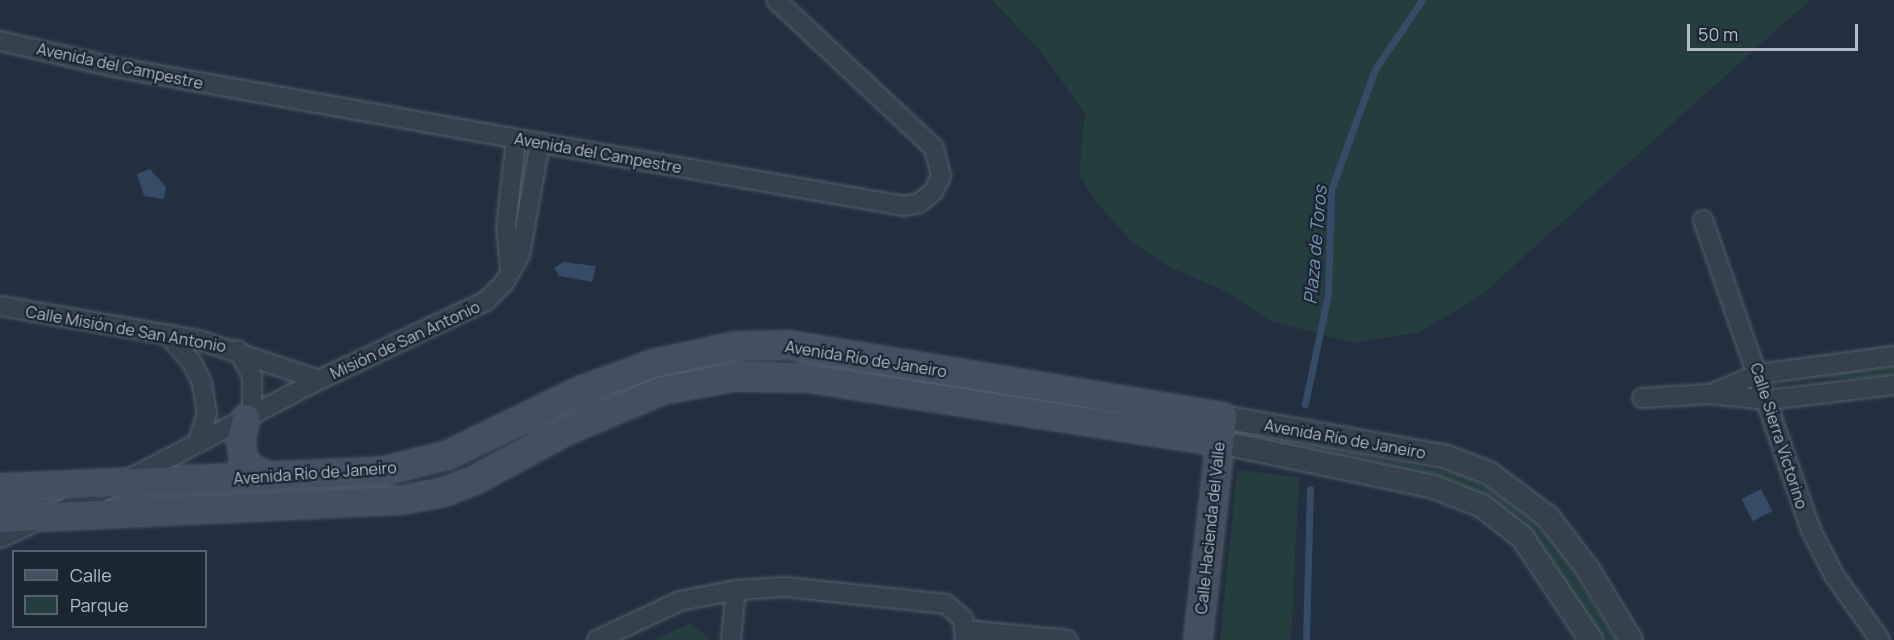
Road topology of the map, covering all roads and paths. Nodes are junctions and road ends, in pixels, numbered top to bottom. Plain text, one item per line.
1 (776, 0) edge
2 (0, 40) edge
3 (516, 139) junction
4 (540, 143) junction
5 (1703, 220) dead end
6 (510, 268) junction
7 (0, 306) edge
8 (170, 336) junction
9 (238, 350) junction
10 (1894, 356) edge
11 (1759, 374) junction
12 (319, 380) junction
13 (1894, 385) edge
14 (1710, 394) junction
15 (1642, 398) dead end
16 (1768, 400) junction
17 (1223, 417) junction
18 (246, 418) junction
19 (1219, 442) junction
20 (198, 443) junction
21 (270, 477) junction
22 (121, 483) junction
23 (0, 488) edge
24 (45, 517) junction
25 (0, 519) edge
26 (0, 538) edge
27 (736, 590) junction
28 (966, 635) edge
29 (597, 640) edge
30 (731, 640) edge
31 (1068, 640) edge
32 (1198, 640) edge
33 (1591, 640) edge
34 (1631, 640) edge
35 (1880, 640) edge

1 - 4 street, Avenida del Campestre
2 - 3 street, Avenida del Campestre
3 - 4 street, Avenida del Campestre
3 - 6 street
4 - 6 street, Misión de San Antonio
5 - 11 street, Calle Sierra Victorino
6 - 12 street, Misión de San Antonio
7 - 8 street, Calle Misión de San Antonio
8 - 9 street, Calle Misión de San Antonio
8 - 20 street
9 - 12 street, Calle Misión de San Antonio
9 - 18 street
10 - 11 street
11 - 14 street
11 - 16 street, Calle Sierra Victorino
12 - 18 street
13 - 16 street
14 - 15 street
14 - 16 street
16 - 35 street, Calle Sierra Victorino
17 - 19 main road, Calle Hacienda del Valle
17 - 21 main road, Avenida Río de Janeiro
17 - 34 street, Avenida Río de Janeiro
18 - 20 street
18 - 21 main road
19 - 24 main road, Avenida Río de Janeiro
19 - 32 main road, Calle Hacienda del Valle
19 - 33 street, Avenida Río de Janeiro
20 - 22 street
21 - 22 main road, Avenida Río de Janeiro
22 - 23 main road, Avenida Río de Janeiro
22 - 24 street
24 - 25 main road, Avenida Río de Janeiro
24 - 26 street
27 - 28 street
27 - 29 street
27 - 30 street
28 - 31 street

